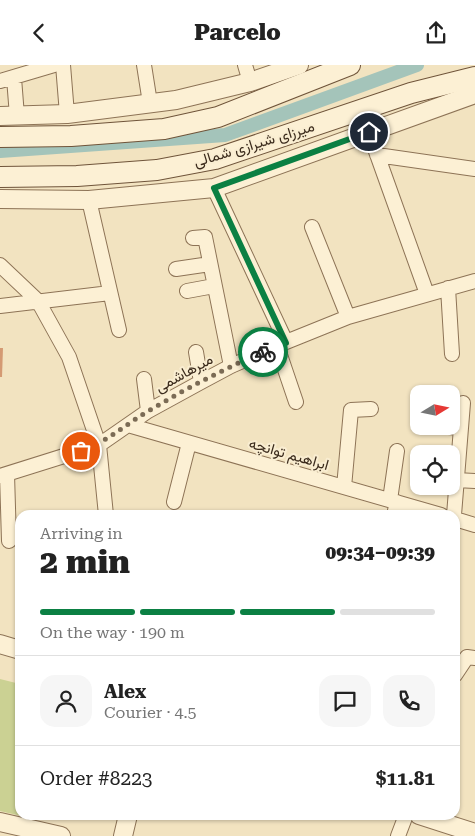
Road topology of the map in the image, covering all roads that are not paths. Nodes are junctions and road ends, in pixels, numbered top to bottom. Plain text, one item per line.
1 (54, 65) edge
2 (63, 65) edge
3 (144, 65) edge
4 (299, 65) edge
5 (350, 65) edge
6 (248, 73) edge
7 (475, 77) edge
8 (7, 80) edge
9 (475, 94) edge
10 (150, 103) junction
11 (67, 115) junction
12 (9, 116) edge
13 (369, 132) junction
14 (0, 137) edge
15 (377, 155) junction
16 (475, 169) edge
17 (0, 177) edge
18 (214, 188) junction
19 (0, 199) edge
20 (89, 200) junction
21 (312, 227) dead end
22 (193, 239) dead end
23 (210, 264) junction
24 (0, 265) edge
25 (176, 269) dead end
26 (475, 281) edge
27 (214, 286) junction
28 (448, 287) junction
29 (187, 291) dead end
30 (110, 293) junction
31 (427, 294) junction
32 (38, 301) junction
33 (0, 306) edge
34 (348, 317) junction
35 (118, 330) dead end
36 (282, 344) junction
37 (196, 351) dead end
38 (452, 354) dead end
39 (231, 365) junction
40 (144, 379) dead end
41 (201, 382) junction
42 (296, 402) dead end
43 (463, 403) dead end
44 (371, 409) dead end
45 (148, 411) junction
46 (128, 425) junction
47 (461, 428) joint
48 (190, 443) junction
49 (99, 445) junction
50 (459, 445) edge
51 (397, 451) dead end
52 (3, 475) edge
53 (460, 480) edge
54 (475, 481) edge
55 (344, 487) junction
56 (455, 495) edge
57 (174, 502) dead end
58 (393, 506) edge
59 (106, 510) edge
60 (414, 510) edge
61 (454, 510) edge
62 (460, 520) edge
63 (475, 525) edge
64 (9, 541) dead end
65 (0, 644) edge
66 (15, 649) edge
67 (475, 658) edge
68 (460, 668) edge
69 (127, 820) edge
70 (404, 820) edge
71 (433, 820) edge
72 (0, 822) edge
73 (475, 835) edge
74 (60, 836) edge
75 (123, 836) edge
76 (398, 836) edge

1 - 8 street
2 - 11 street
3 - 10 street
4 - 6 street
5 - 14 main road
6 - 10 street
7 - 17 main road, میرزای شیرازی شمالی
8 - 12 street
9 - 13 street, میرزای شیرازی شمالی
10 - 11 street
11 - 12 street
13 - 15 street
13 - 18 street, میرزای شیرازی شمالی
15 - 16 street
15 - 31 street
18 - 20 street, میرزای شیرازی شمالی
18 - 36 street
19 - 20 street, میرزای شیرازی شمالی
20 - 30 street
21 - 34 street
22 - 23 street
23 - 25 street
23 - 27 street
24 - 32 street
26 - 28 street, میرهاشمی
27 - 29 street
27 - 39 street
28 - 31 street, میرهاشمی
28 - 38 street
30 - 32 street
30 - 35 street
31 - 34 street, میرهاشمی
32 - 33 street
32 - 49 street
34 - 36 street, میرهاشمی
36 - 39 street, میرهاشمی
36 - 42 street
37 - 41 street
39 - 41 street, میرهاشمی
40 - 45 street
41 - 45 street, میرهاشمی
43 - 47 street
44 - 55 street
45 - 46 street, میرهاشمی
46 - 48 street, ابراهیم توانچه
46 - 49 street, میرهاشمی
47 - 50 street
48 - 55 street, ابراهیم توانچه
48 - 57 street
49 - 52 street, میرهاشمی
49 - 59 street
51 - 58 street
52 - 64 street
53 - 54 street
55 - 58 street, ابراهیم توانچه
56 - 61 street
58 - 60 street, ابراهیم توانچه
62 - 63 street
65 - 66 street
67 - 68 street
69 - 75 street
70 - 76 street
71 - 73 street
72 - 74 street

